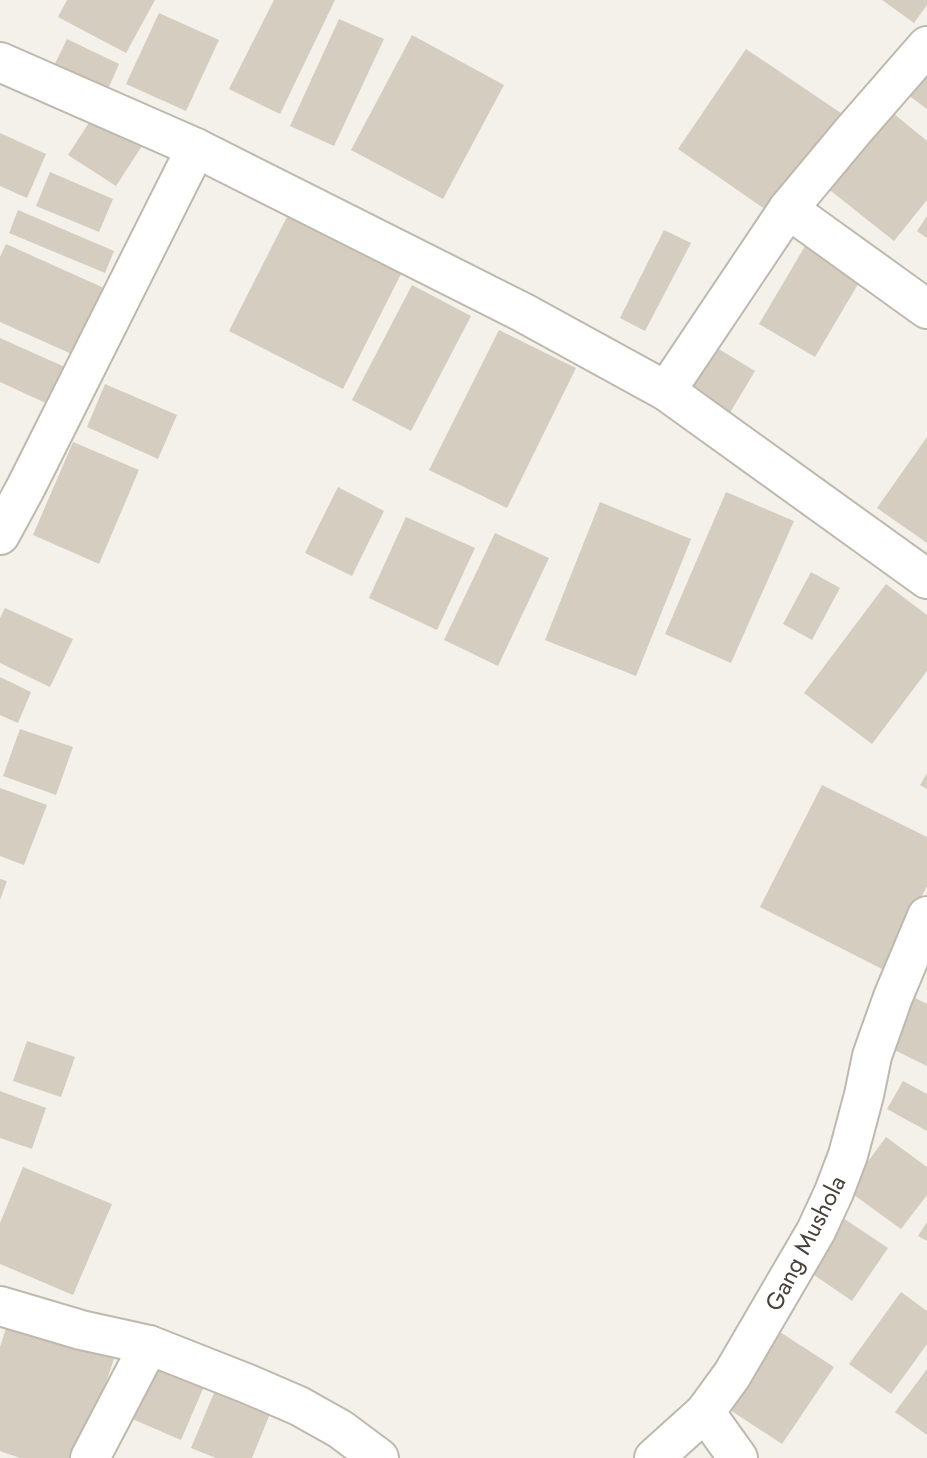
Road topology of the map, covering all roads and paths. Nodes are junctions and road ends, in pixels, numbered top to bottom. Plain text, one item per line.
1 (927, 47) edge
2 (0, 62) edge
3 (196, 148) junction
4 (788, 209) junction
5 (927, 309) edge
6 (666, 391) junction
7 (0, 535) edge
8 (927, 579) edge
9 (927, 916) edge
10 (0, 1306) edge
11 (149, 1345) junction
12 (705, 1412) junction
13 (90, 1458) edge
14 (379, 1458) edge
15 (654, 1458) edge
16 (738, 1458) edge

1 - 4 street
2 - 3 street
3 - 6 street
3 - 7 street
4 - 5 street
4 - 6 street
6 - 8 street
9 - 12 street, Gang Mushola
10 - 11 street
11 - 13 street
11 - 14 street
12 - 15 street, Gang Mushola
12 - 16 street

